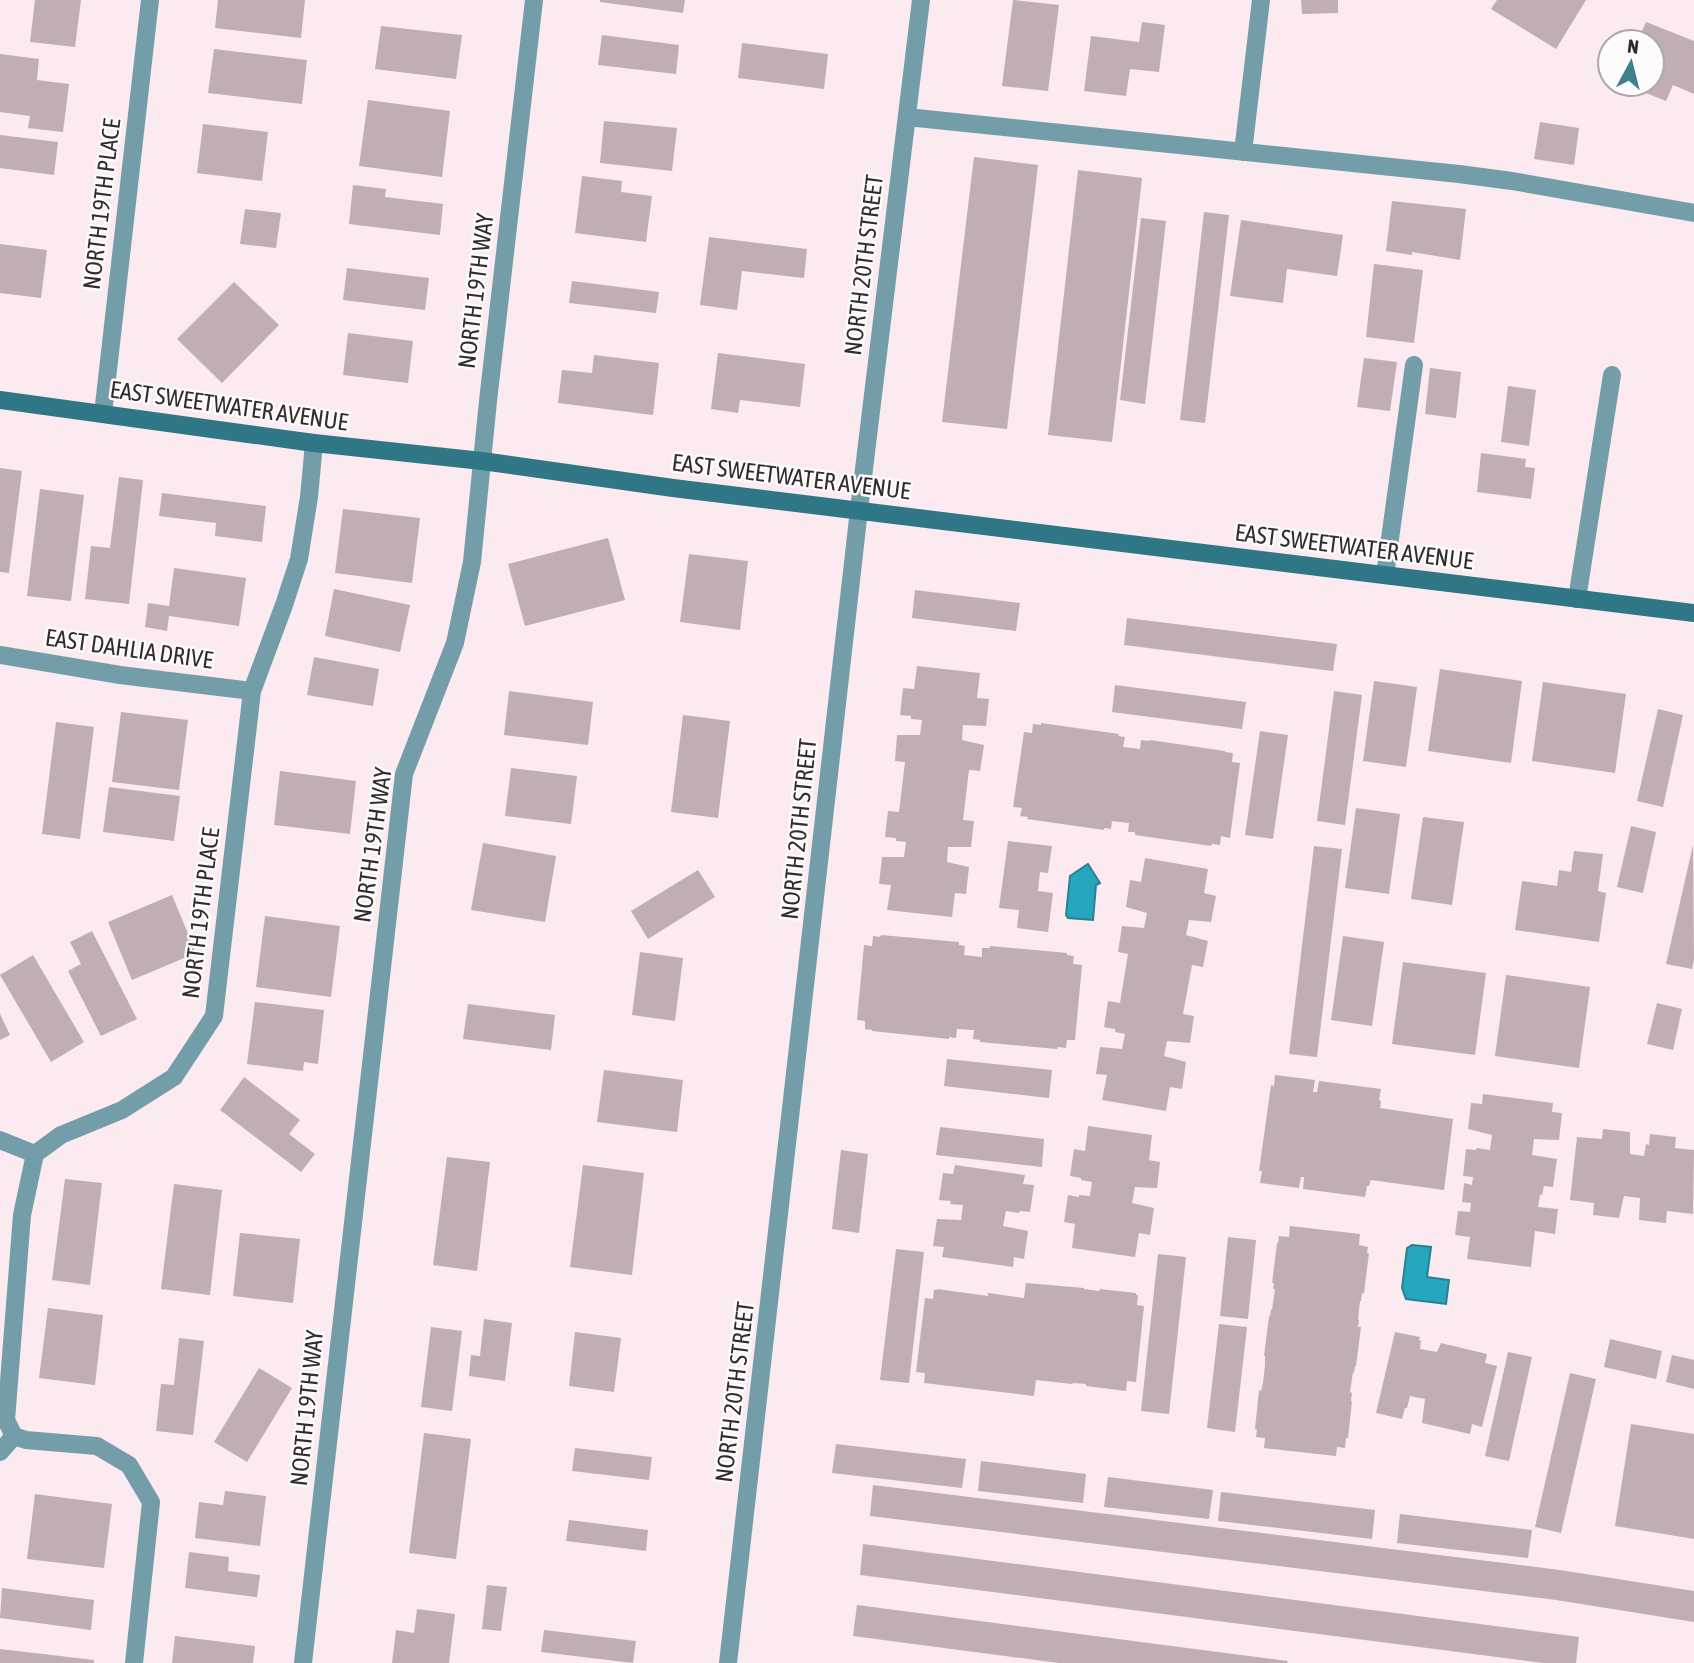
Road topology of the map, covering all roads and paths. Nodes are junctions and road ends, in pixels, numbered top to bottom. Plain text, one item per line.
1 (150, 0) edge
2 (534, 0) edge
3 (921, 0) edge
4 (1261, 0) edge
5 (907, 117) junction
6 (1243, 152) junction
7 (1694, 213) edge
8 (1414, 365) dead end
9 (1612, 375) dead end
10 (0, 400) edge
11 (103, 414) junction
12 (314, 443) junction
13 (482, 461) junction
14 (859, 510) junction
15 (1385, 575) junction
16 (1577, 599) junction
17 (1694, 613) edge
18 (0, 655) edge
19 (252, 691) junction
20 (0, 1140) edge
21 (35, 1154) junction
22 (14, 1436) junction
23 (0, 1451) edge
24 (134, 1663) edge
25 (303, 1663) edge
26 (728, 1663) edge

1 - 11 street, NORTH 19TH PLACE
2 - 13 street, NORTH 19TH WAY
3 - 5 street, NORTH 20TH STREET
4 - 6 street
5 - 6 street
5 - 14 street, NORTH 20TH STREET
6 - 7 street
8 - 15 street
9 - 16 street
10 - 11 street, EAST SWEETWATER AVENUE
11 - 12 street, EAST SWEETWATER AVENUE
12 - 13 street, EAST SWEETWATER AVENUE
12 - 19 street, NORTH 19TH PLACE
13 - 14 street, EAST SWEETWATER AVENUE
13 - 25 street, NORTH 19TH WAY
14 - 15 street, EAST SWEETWATER AVENUE
14 - 26 street, NORTH 20TH STREET
15 - 16 street, EAST SWEETWATER AVENUE
16 - 17 street, EAST SWEETWATER AVENUE
18 - 19 street, EAST DAHLIA DRIVE
19 - 21 street, NORTH 19TH PLACE
20 - 21 street
21 - 22 street
22 - 23 street
22 - 24 street

